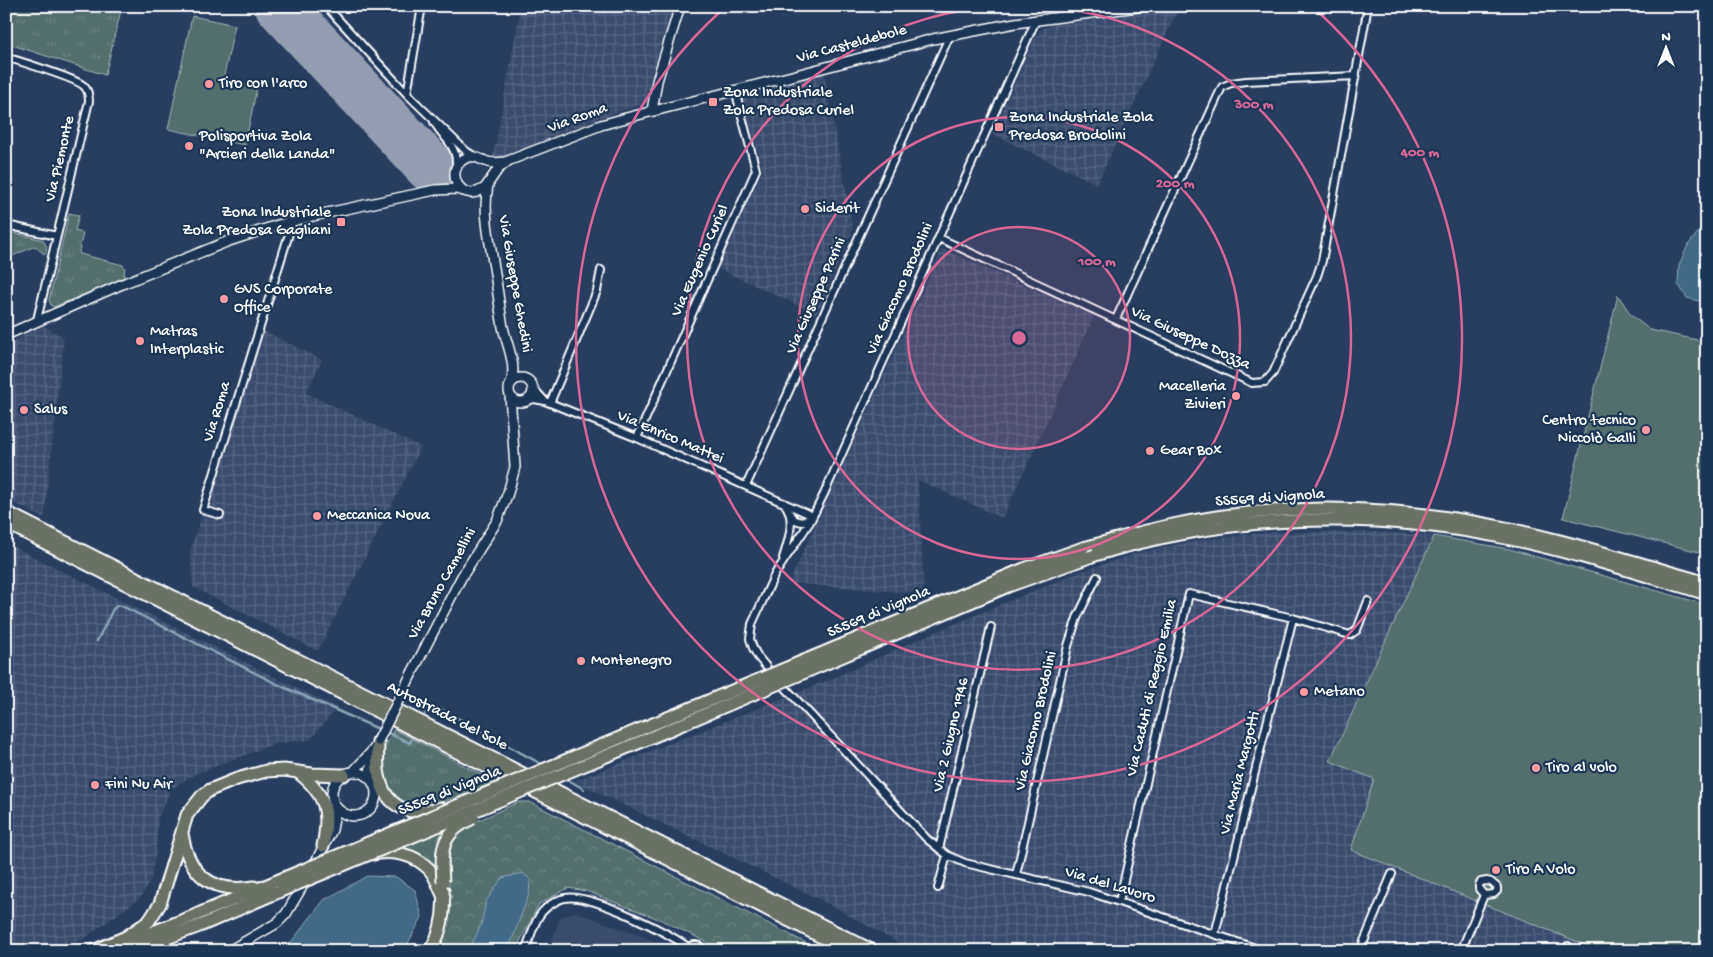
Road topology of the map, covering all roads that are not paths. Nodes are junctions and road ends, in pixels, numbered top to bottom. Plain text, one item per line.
1 (326, 6) edge
2 (422, 6) edge
3 (680, 6) edge
4 (1145, 6) edge
5 (1368, 6) edge
6 (1036, 20) junction
7 (950, 35) junction
8 (6, 57) edge
9 (1356, 76) junction
10 (735, 90) junction
11 (407, 94) junction
12 (654, 110) junction
13 (432, 119) junction
14 (475, 157) junction
15 (484, 161) junction
16 (510, 161) junction
17 (456, 167) junction
18 (454, 177) junction
19 (488, 183) junction
20 (435, 190) junction
21 (465, 191) junction
22 (486, 209) junction
23 (293, 221) junction
24 (6, 225) edge
25 (58, 236) junction
26 (939, 238) junction
27 (601, 270) dead end
28 (37, 320) junction
29 (1116, 320) junction
30 (6, 334) edge
31 (513, 364) junction
32 (525, 378) junction
33 (511, 384) junction
34 (534, 388) junction
35 (510, 395) junction
36 (526, 401) junction
37 (547, 402) junction
38 (511, 427) junction
39 (637, 438) junction
40 (746, 486) junction
41 (783, 502) junction
42 (789, 511) junction
43 (6, 512) edge
44 (220, 515) dead end
45 (813, 516) junction
46 (6, 523) edge
47 (782, 564) junction
48 (1097, 577) dead end
49 (1707, 583) edge
50 (1707, 594) edge
51 (1368, 601) dead end
52 (1293, 618) junction
53 (992, 628) dead end
54 (376, 745) junction
55 (568, 772) junction
56 (299, 773) junction
57 (348, 774) junction
58 (369, 778) junction
59 (333, 800) junction
60 (469, 802) junction
61 (355, 816) junction
62 (182, 830) junction
63 (332, 830) junction
64 (323, 846) junction
65 (939, 849) junction
66 (946, 855) junction
67 (357, 859) junction
68 (1392, 874) dead end
69 (1016, 875) junction
70 (274, 886) junction
71 (938, 888) dead end
72 (1484, 895) dead end
73 (444, 897) junction
74 (1119, 902) junction
75 (1215, 934) junction
76 (432, 948) edge
77 (689, 949) edge
78 (93, 951) edge
79 (100, 951) edge
80 (132, 951) edge
81 (229, 951) edge
82 (525, 951) edge
83 (703, 951) edge
84 (849, 951) edge
85 (874, 951) edge
86 (1264, 951) edge
87 (1360, 951) edge
88 (1461, 951) edge

1 - 11 street
2 - 11 street
3 - 12 street
4 - 6 street, Via Casteldebole
5 - 9 street, Via Giuseppe Dozza
6 - 7 street, Via Casteldebole
6 - 26 street, Via Giacomo Brodolini
7 - 10 street, Via Casteldebole
7 - 40 street, Via Giuseppe Parini
8 - 25 street, Via Piemonte
9 - 29 street
9 - 29 street, Via Giuseppe Dozza
10 - 12 street, Via Casteldebole
10 - 39 street, Via Eugenio Curiel
11 - 13 street
12 - 16 street, Via Roma
13 - 14 street
13 - 17 street
14 - 15 street, Via Roma
14 - 17 street
15 - 16 street, Via Roma
15 - 19 street
16 - 19 street, Via Roma
17 - 18 street
18 - 20 street, Via Roma
18 - 21 street
19 - 21 street, Via Roma
19 - 22 street, Via Giuseppe Ghedini
20 - 21 street, Via Roma
20 - 23 street, Via Roma
21 - 22 street, Via Giuseppe Ghedini
22 - 31 street, Via Giuseppe Ghedini
23 - 28 street, Via Roma
23 - 44 street, Via Roma
24 - 25 street
25 - 28 street, Via Piemonte
26 - 29 street, Via Giuseppe Dozza
26 - 45 street, Via Giacomo Brodolini
27 - 37 street
28 - 30 street, Via Roma
31 - 32 street, Via Giuseppe Ghedini
31 - 33 street, Via Giuseppe Ghedini
32 - 33 street
32 - 34 street
33 - 35 street, Via Bruno Camellini
34 - 36 street
34 - 37 street, Via Enrico Mattei
35 - 36 street
35 - 38 street, Via Bruno Camellini
36 - 37 street, Via Enrico Mattei
36 - 38 street
37 - 39 street, Via Enrico Mattei
38 - 54 street, Via Bruno Camellini, bridge
39 - 40 street, Via Enrico Mattei
40 - 41 street, Via Enrico Mattei
41 - 42 street
41 - 45 street, Via Enrico Mattei
42 - 45 street
42 - 47 street
43 - 85 highway, Autostrada del Sole
45 - 47 street, Via Giacomo Brodolini
46 - 84 highway, Autostrada del Sole
47 - 65 street, Via del Lavoro
48 - 69 street, Via Giacomo Brodolini
49 - 60 highway, SS569 di Vignola, bridge
50 - 55 highway, SS569 di Vignola, bridge
51 - 52 street, Via Caduti di Reggio Emilia
52 - 74 street, Via Caduti di Reggio Emilia
52 - 75 street, Via Maria Margotti
53 - 65 street, Via 2 Giugno 1946
54 - 57 street
54 - 58 street
54 - 60 highway, bridge
55 - 67 highway, SS569 di Vignola, bridge
55 - 73 highway, bridge
56 - 57 highway
56 - 62 highway
56 - 64 highway
57 - 58 street
57 - 59 street
58 - 61 street
59 - 61 street
59 - 63 street
60 - 70 highway, SS569 di Vignola, bridge
61 - 63 street
62 - 70 highway
62 - 78 highway
63 - 64 street
64 - 81 street
65 - 66 street, Via del Lavoro
66 - 69 street, Via del Lavoro
66 - 71 street
67 - 70 highway, SS569 di Vignola, bridge
67 - 73 highway, bridge
68 - 87 street
69 - 74 street, Via del Lavoro
70 - 79 highway, SS569 di Vignola
70 - 80 highway, SS569 di Vignola
72 - 88 street
73 - 76 highway
74 - 75 street, Via del Lavoro
75 - 86 street, Via del Lavoro
77 - 82 street
77 - 83 street

